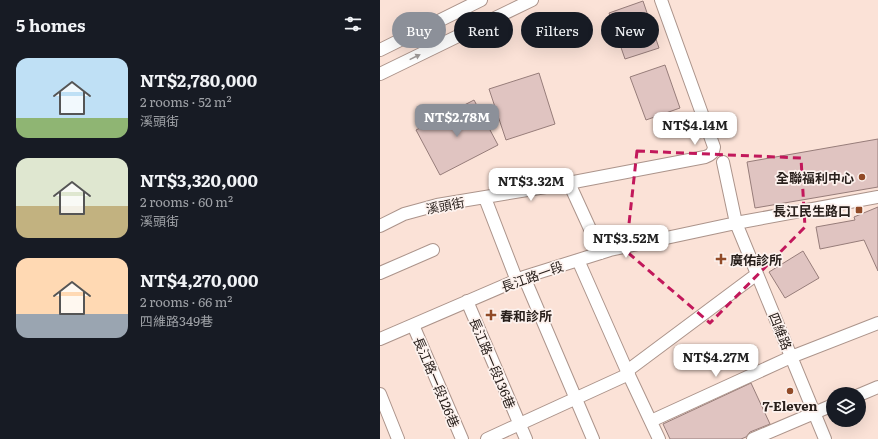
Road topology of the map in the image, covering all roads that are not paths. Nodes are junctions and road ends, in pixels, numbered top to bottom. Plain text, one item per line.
1 (481, 0) edge
2 (532, 0) edge
3 (662, 0) edge
4 (380, 50) edge
5 (380, 74) edge
6 (723, 162) dead end
7 (569, 183) junction
8 (878, 197) edge
9 (484, 198) junction
10 (736, 223) junction
11 (380, 226) edge
12 (433, 250) dead end
13 (600, 253) junction
14 (578, 260) junction
15 (380, 273) edge
16 (757, 274) junction
17 (520, 279) junction
18 (467, 301) junction
19 (878, 323) edge
20 (413, 325) junction
21 (380, 339) edge
22 (791, 357) junction
23 (628, 373) junction
24 (878, 387) edge
25 (866, 392) edge
26 (380, 394) edge
27 (576, 398) junction
28 (826, 409) edge
29 (814, 413) junction
30 (651, 421) junction
31 (519, 424) junction
32 (398, 439) edge
33 (462, 439) edge
34 (487, 439) edge
35 (526, 439) edge
36 (593, 439) edge
37 (659, 439) edge
38 (752, 439) edge
39 (825, 439) edge

1 - 4 street
5 -> 2 street
3 - 7 street, 溪頭街
6 - 10 street, 四維路
7 - 9 street, 溪頭街
7 - 13 street
8 - 10 street, 長江路一段
9 - 11 street, 溪頭街
9 - 17 street
10 - 13 street, 長江路一段
10 - 16 street, 四維路
12 - 15 street
13 - 14 street, 長江路一段
14 - 17 street, 長江路一段
14 - 23 street
16 - 22 street, 四維路
16 - 23 street
17 - 18 street, 長江路一段
17 - 27 street
18 - 20 street, 長江路一段
18 - 31 street, 長江路一段136巷
19 - 22 street
20 - 21 street, 長江路一段
20 - 33 street, 長江路一段126巷
22 - 29 street, 四維路
22 - 30 street
23 - 27 street
23 - 30 street
24 - 25 street
26 - 32 street
27 - 31 street
27 - 36 street
28 - 29 street
29 - 38 street
29 - 39 street, 四維路
30 - 37 street
31 - 34 street
31 - 35 street, 長江路一段136巷

